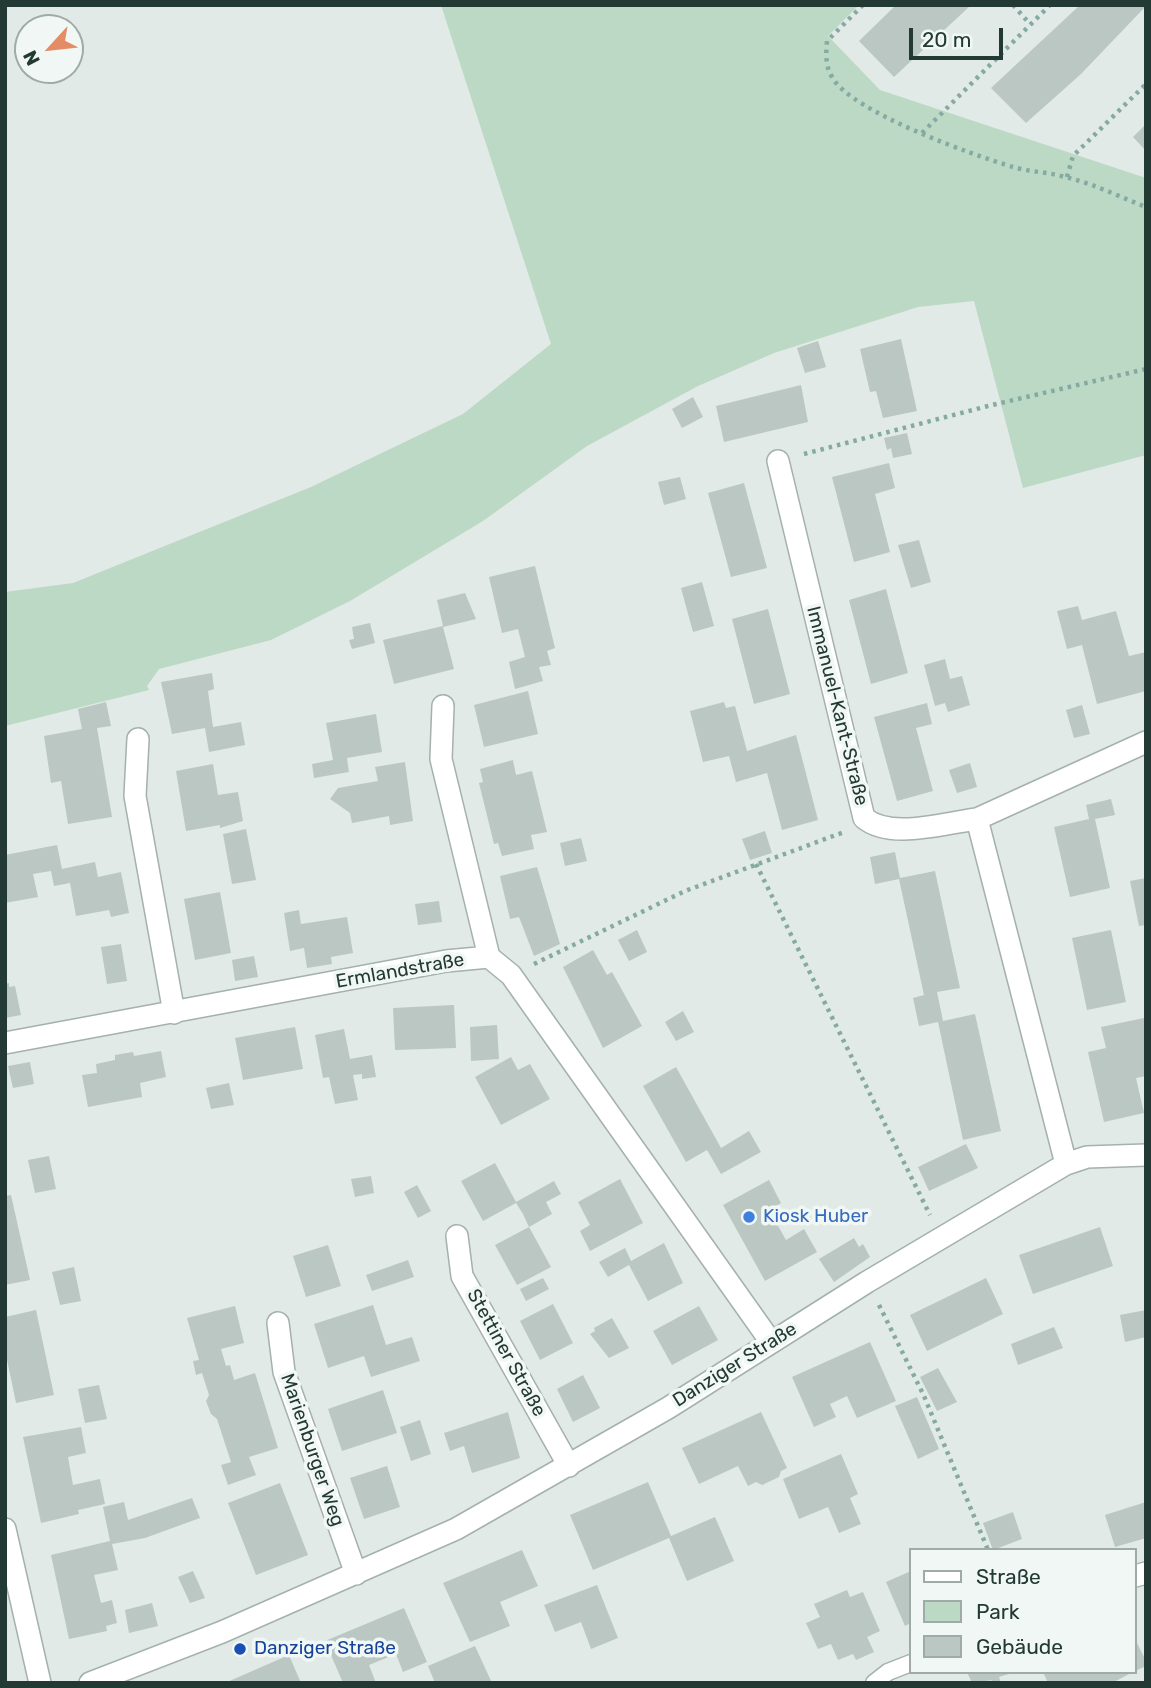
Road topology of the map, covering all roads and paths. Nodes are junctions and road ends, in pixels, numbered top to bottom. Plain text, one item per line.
1 (863, 5) edge
2 (1013, 5) edge
3 (1050, 5) edge
4 (1030, 24) junction
5 (1146, 84) edge
6 (922, 133) junction
7 (1067, 177) junction
8 (1146, 207) edge
9 (1146, 369) edge
10 (778, 461) joint
11 (443, 706) dead end
12 (138, 739) dead end
13 (1146, 742) edge
14 (864, 818) junction
15 (977, 819) junction
16 (756, 864) junction
17 (489, 957) junction
18 (511, 975) junction
19 (174, 1013) junction
20 (5, 1043) edge
21 (1146, 1155) edge
22 (1066, 1164) junction
23 (457, 1236) dead end
24 (942, 1238) junction
25 (867, 1282) junction
26 (278, 1323) dead end
27 (771, 1342) junction
28 (569, 1466) junction
29 (5, 1529) edge
30 (987, 1548) edge
31 (356, 1574) junction
32 (909, 1664) edge
33 (40, 1683) edge
34 (90, 1683) edge
35 (874, 1683) edge

1 - 6 path
2 - 4 path
3 - 4 path
4 - 6 path
5 - 7 path
6 - 7 path
7 - 8 path
9 - 10 path
10 - 14 street, Immanuel-Kant-Straße
11 - 17 street
12 - 19 street
13 - 15 street, Immanuel-Kant-Straße
14 - 15 street, Immanuel-Kant-Straße
14 - 16 path
15 - 22 street
16 - 18 path
16 - 24 path
17 - 18 street, Ermlandstraße
17 - 19 street, Ermlandstraße
18 - 27 street, Ermlandstraße
19 - 20 street, Ermlandstraße
21 - 22 street, Danziger Straße
22 - 24 street, Danziger Straße
23 - 28 street, Stettiner Straße
24 - 25 street, Danziger Straße
25 - 27 street, Danziger Straße
25 - 30 path
26 - 31 street, Marienburger Weg
27 - 28 street, Danziger Straße
28 - 31 street, Danziger Straße
29 - 33 street
31 - 34 street, Danziger Straße
32 - 35 lane

